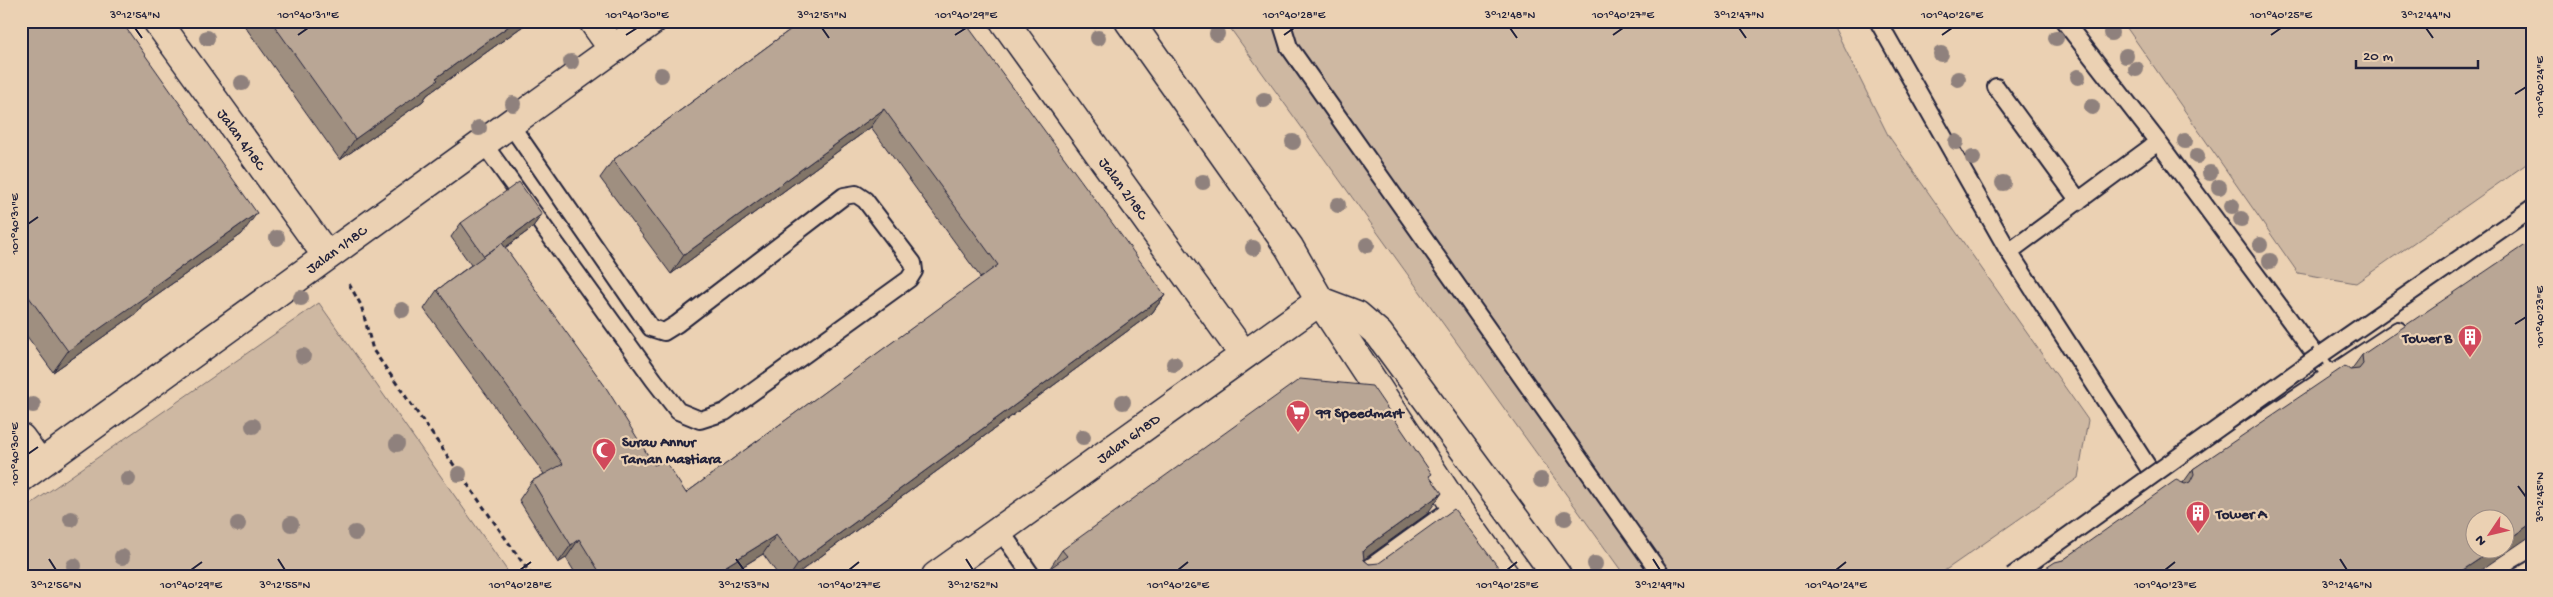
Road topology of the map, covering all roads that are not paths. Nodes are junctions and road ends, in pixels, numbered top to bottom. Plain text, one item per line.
1 (157, 21) edge
2 (593, 21) edge
3 (652, 21) edge
4 (1004, 21) edge
5 (1129, 21) edge
6 (1281, 21) edge
7 (1878, 21) edge
8 (2064, 21) edge
9 (613, 49) junction
10 (1996, 87) dead end
11 (510, 124) junction
12 (2158, 142) junction
13 (483, 143) junction
14 (2079, 201) junction
15 (2532, 208) edge
16 (2009, 252) junction
17 (327, 256) junction
18 (1320, 301) junction
19 (2411, 322) edge
20 (1244, 355) junction
21 (2334, 380) junction
22 (21, 438) edge
23 (31, 471) edge
24 (2165, 492) junction
25 (1455, 506) junction
26 (1000, 530) junction
27 (2532, 568) edge
28 (936, 576) edge
29 (1032, 576) edge
30 (1358, 576) edge
31 (1505, 576) edge
32 (1557, 576) edge
33 (1662, 576) edge
34 (2012, 576) edge
35 (2040, 576) edge
36 (2520, 576) edge

1 - 17 main road, Jalan 4/18C
2 - 9 main road
3 - 9 main road, Jalan 1/18C
4 - 20 main road, Jalan 2/18C
5 - 18 main road
6 - 33 lane
7 - 16 lane
8 - 12 lane
9 - 11 main road, Jalan 1/18C
10 - 14 lane
11 - 13 main road, Jalan 1/18C
11 - 13 lane
12 - 14 lane
12 - 21 lane
13 - 17 main road, Jalan 1/18C
14 - 16 lane
15 - 34 lane, bridge
16 - 24 lane
17 - 23 main road, Jalan 1/18C
18 - 20 main road, Jalan 6/18D
18 - 25 main road
18 - 32 main road
19 - 21 lane
20 - 26 main road, Jalan 6/18D
21 - 24 lane
22 - 23 main road
24 - 35 lane
25 - 30 lane
25 - 31 main road
26 - 28 main road, Jalan 6/18D
26 - 29 lane
27 - 36 lane

